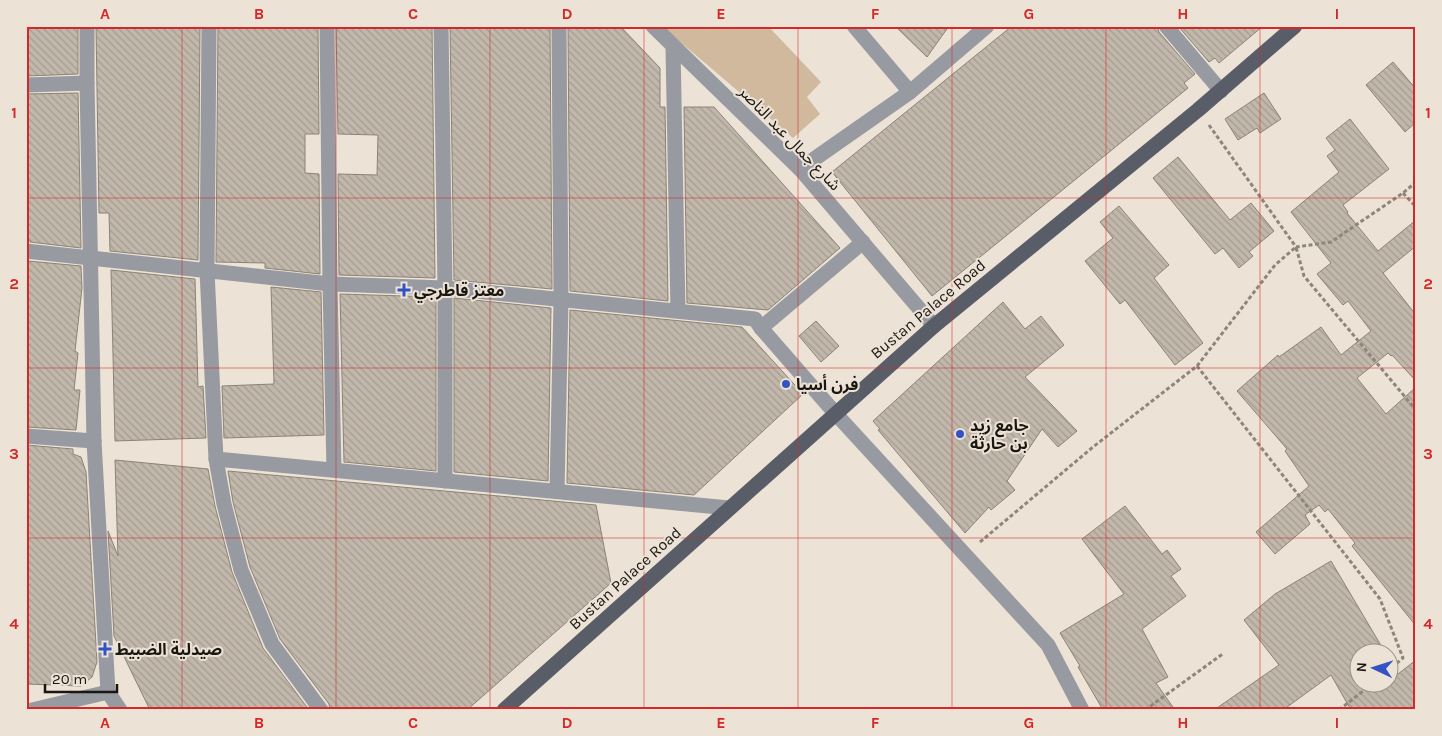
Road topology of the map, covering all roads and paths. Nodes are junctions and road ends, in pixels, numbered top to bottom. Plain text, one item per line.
1 (88, 26) edge
2 (209, 26) edge
3 (327, 26) edge
4 (441, 26) edge
5 (559, 26) edge
6 (653, 26) edge
7 (854, 26) edge
8 (987, 26) edge
9 (1166, 26) edge
10 (1295, 26) edge
11 (673, 47) junction
12 (87, 83) junction
13 (26, 85) edge
14 (1221, 91) junction
15 (910, 92) junction
16 (1198, 110) junction
17 (800, 168) junction
18 (1416, 182) edge
19 (1403, 193) junction
20 (1416, 207) edge
21 (863, 242) junction
22 (1296, 247) junction
23 (26, 252) edge
24 (90, 257) junction
25 (207, 271) junction
26 (330, 284) junction
27 (445, 288) junction
28 (562, 301) junction
29 (678, 310) junction
30 (934, 326) junction
31 (761, 328) junction
32 (1196, 366) junction
33 (1416, 410) edge
34 (835, 413) junction
35 (26, 436) edge
36 (94, 441) junction
37 (216, 459) junction
38 (334, 470) junction
39 (445, 482) junction
40 (556, 491) junction
41 (730, 508) junction
42 (966, 555) junction
43 (1398, 644) edge
44 (1224, 653) dead end
45 (108, 692) junction
46 (1359, 694) edge
47 (26, 709) edge
48 (31, 710) edge
49 (120, 710) edge
50 (321, 710) edge
51 (504, 710) edge
52 (1082, 710) edge
53 (1144, 710) edge
54 (1339, 710) edge

1 - 12 street
2 - 25 street
3 - 26 street
4 - 27 street
5 - 28 street
6 - 11 street, شارع جمال عبد الناصر
7 - 15 street
8 - 15 street
9 - 14 street
10 - 14 main road, Bustan Palace Road
11 - 17 street, شارع جمال عبد الناصر
11 - 29 street
12 - 13 street
12 - 24 street
14 - 16 main road, Bustan Palace Road
15 - 17 street
16 - 22 path
16 - 30 main road, Bustan Palace Road
17 - 21 street, شارع جمال عبد الناصر
18 - 19 path
19 - 20 path
19 - 22 path
21 - 30 street, شارع جمال عبد الناصر
21 - 31 street
22 - 32 path
22 - 33 path
23 - 24 street
24 - 25 street
24 - 36 street
25 - 26 street
25 - 37 street
26 - 27 street
26 - 38 street
27 - 28 street
27 - 39 street
28 - 29 street
28 - 40 street
29 - 31 street
30 - 34 main road, Bustan Palace Road
31 - 34 street
32 - 42 path
32 - 43 path
34 - 41 main road, Bustan Palace Road
34 - 42 street
35 - 36 street
36 - 45 street
37 - 38 street
37 - 50 street
38 - 39 street
39 - 40 street
40 - 41 street
41 - 51 main road, Bustan Palace Road
42 - 52 street
44 - 53 path
45 - 48 street
45 - 49 street
46 - 54 path
47 - 48 street

